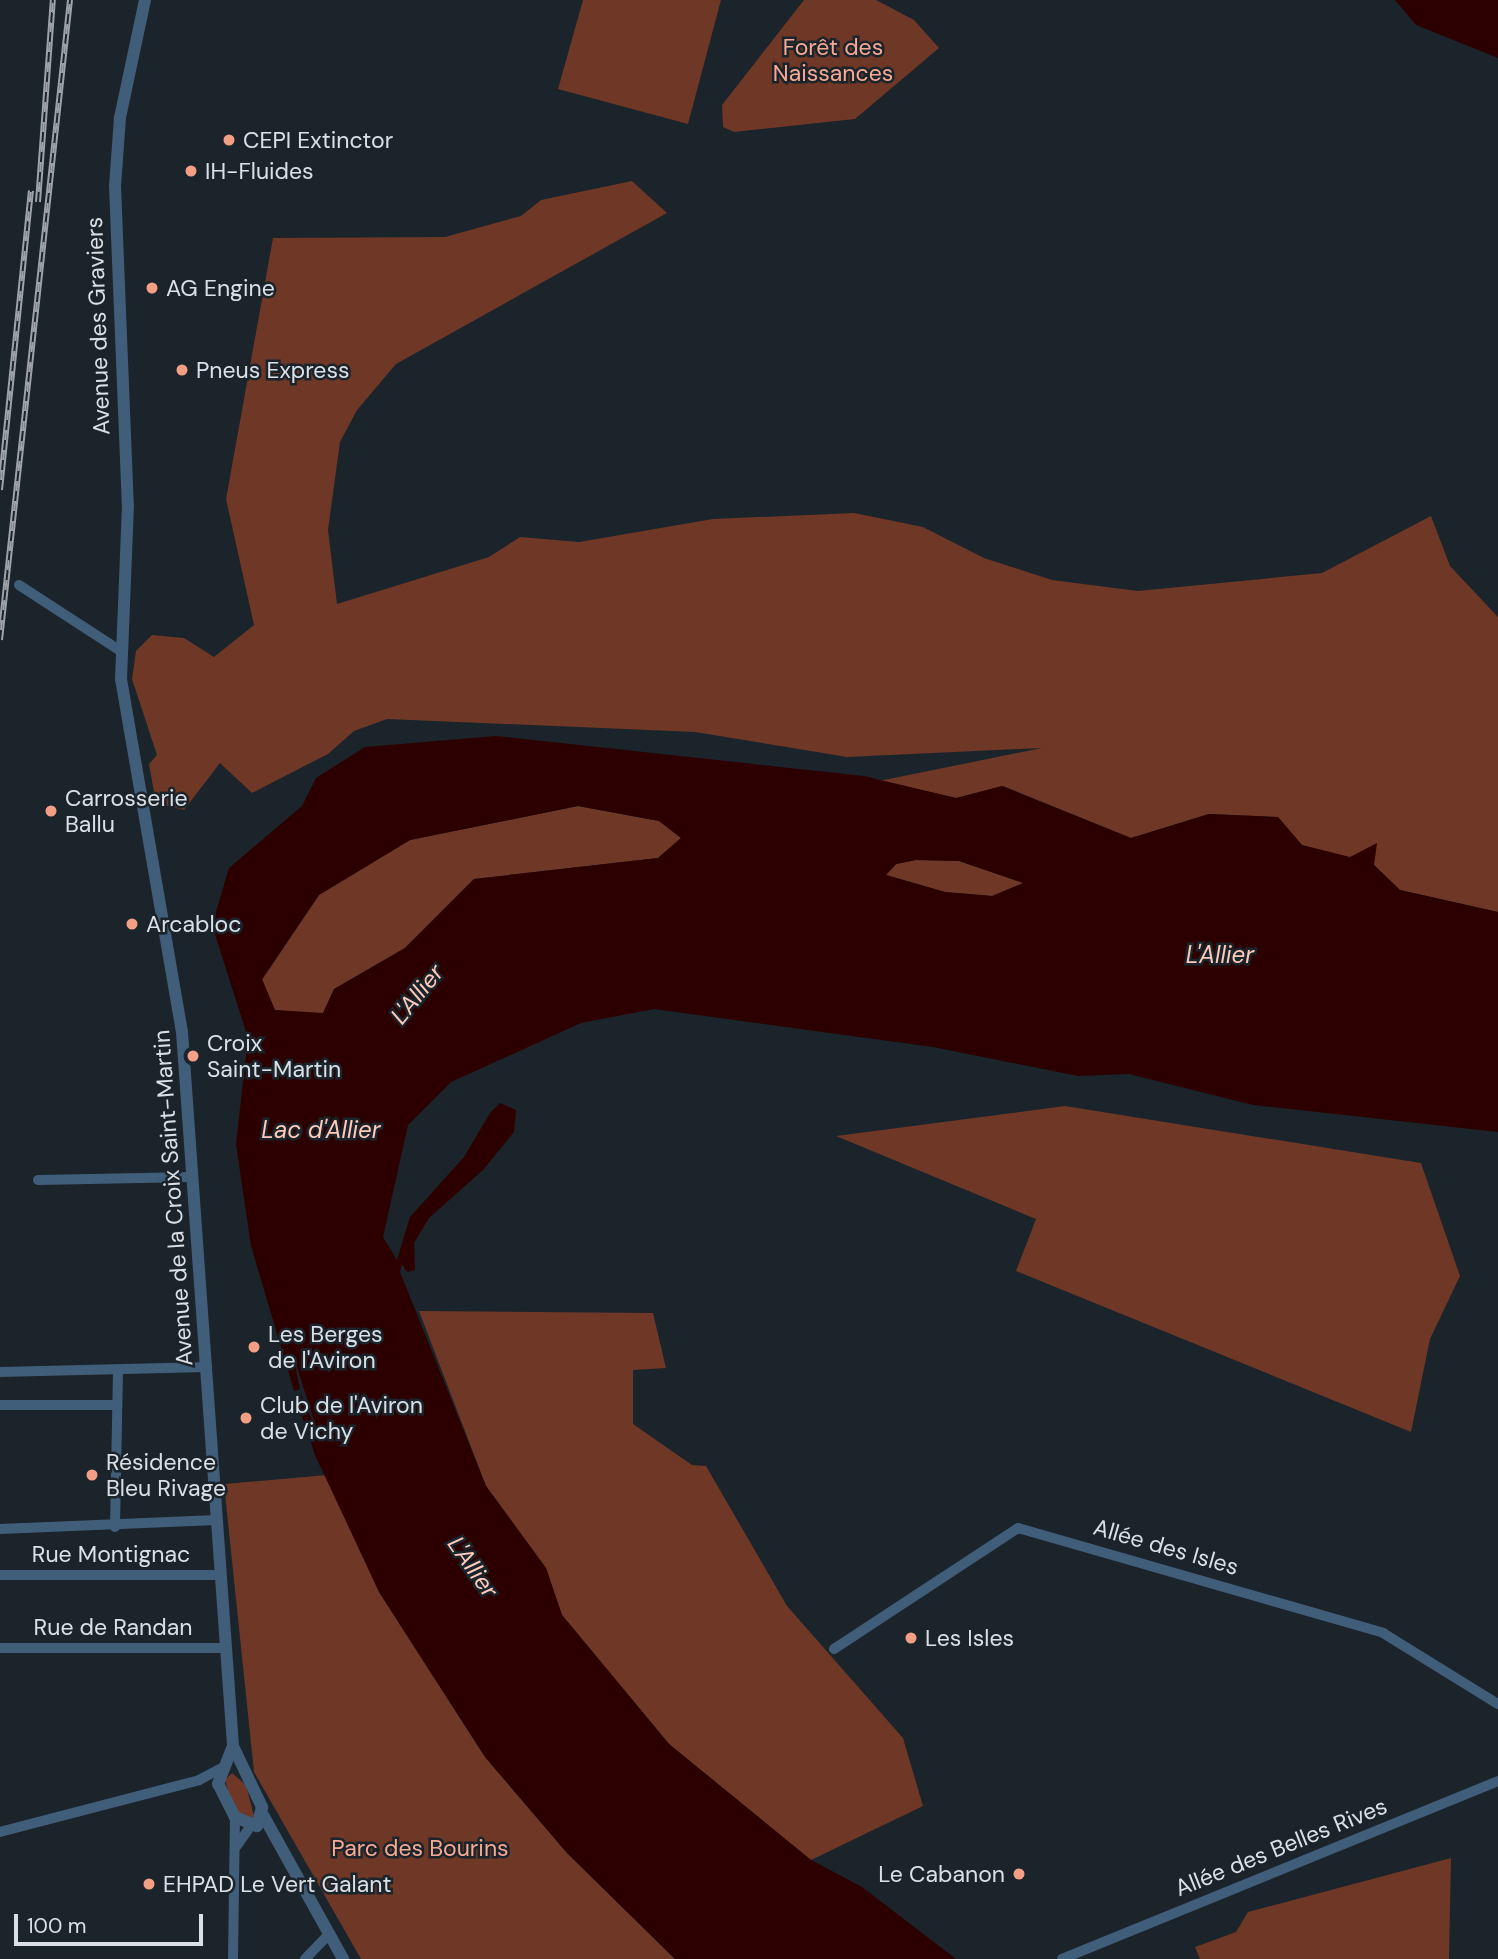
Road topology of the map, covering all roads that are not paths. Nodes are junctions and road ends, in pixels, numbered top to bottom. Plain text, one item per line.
1 (145, 0) edge
2 (19, 585) dead end
3 (122, 652) junction
4 (193, 1177) junction
5 (38, 1180) dead end
6 (206, 1367) junction
7 (118, 1370) junction
8 (0, 1372) edge
9 (0, 1405) edge
10 (114, 1405) junction
11 (217, 1521) junction
12 (115, 1527) junction
13 (0, 1529) edge
14 (0, 1575) edge
15 (221, 1575) junction
16 (0, 1648) edge
17 (226, 1648) junction
18 (834, 1648) dead end
19 (1498, 1704) edge
20 (228, 1767) junction
21 (1498, 1781) edge
22 (263, 1815) junction
23 (235, 1817) junction
24 (250, 1827) junction
25 (0, 1832) edge
26 (236, 1847) junction
27 (328, 1935) junction
28 (233, 1959) edge
29 (305, 1959) edge
30 (343, 1959) edge
31 (1062, 1959) edge

1 - 3 street, Avenue des Graviers
2 - 3 street
3 - 4 street, Avenue de la Croix Saint-Martin
4 - 5 street
4 - 6 street, Avenue de la Croix Saint-Martin
6 - 7 street
6 - 11 street, Avenue de la Croix Saint-Martin
7 - 8 street
7 - 10 street
9 - 10 street
10 - 12 street
11 - 12 street
11 - 15 street, Avenue de la Croix Saint-Martin
12 - 13 street
14 - 15 street, Rue Montignac
15 - 17 street, Avenue de la Croix Saint-Martin
16 - 17 street, Rue de Randan
17 - 20 street, Avenue de la Croix Saint-Martin
18 - 19 street, Allée des Isles
20 - 22 street
20 - 23 street
20 - 25 street
21 - 31 street, Allée des Belles Rives
22 - 24 street
22 - 27 street
23 - 24 street
23 - 26 street
24 - 26 street
26 - 28 street
27 - 29 street
27 - 30 street

